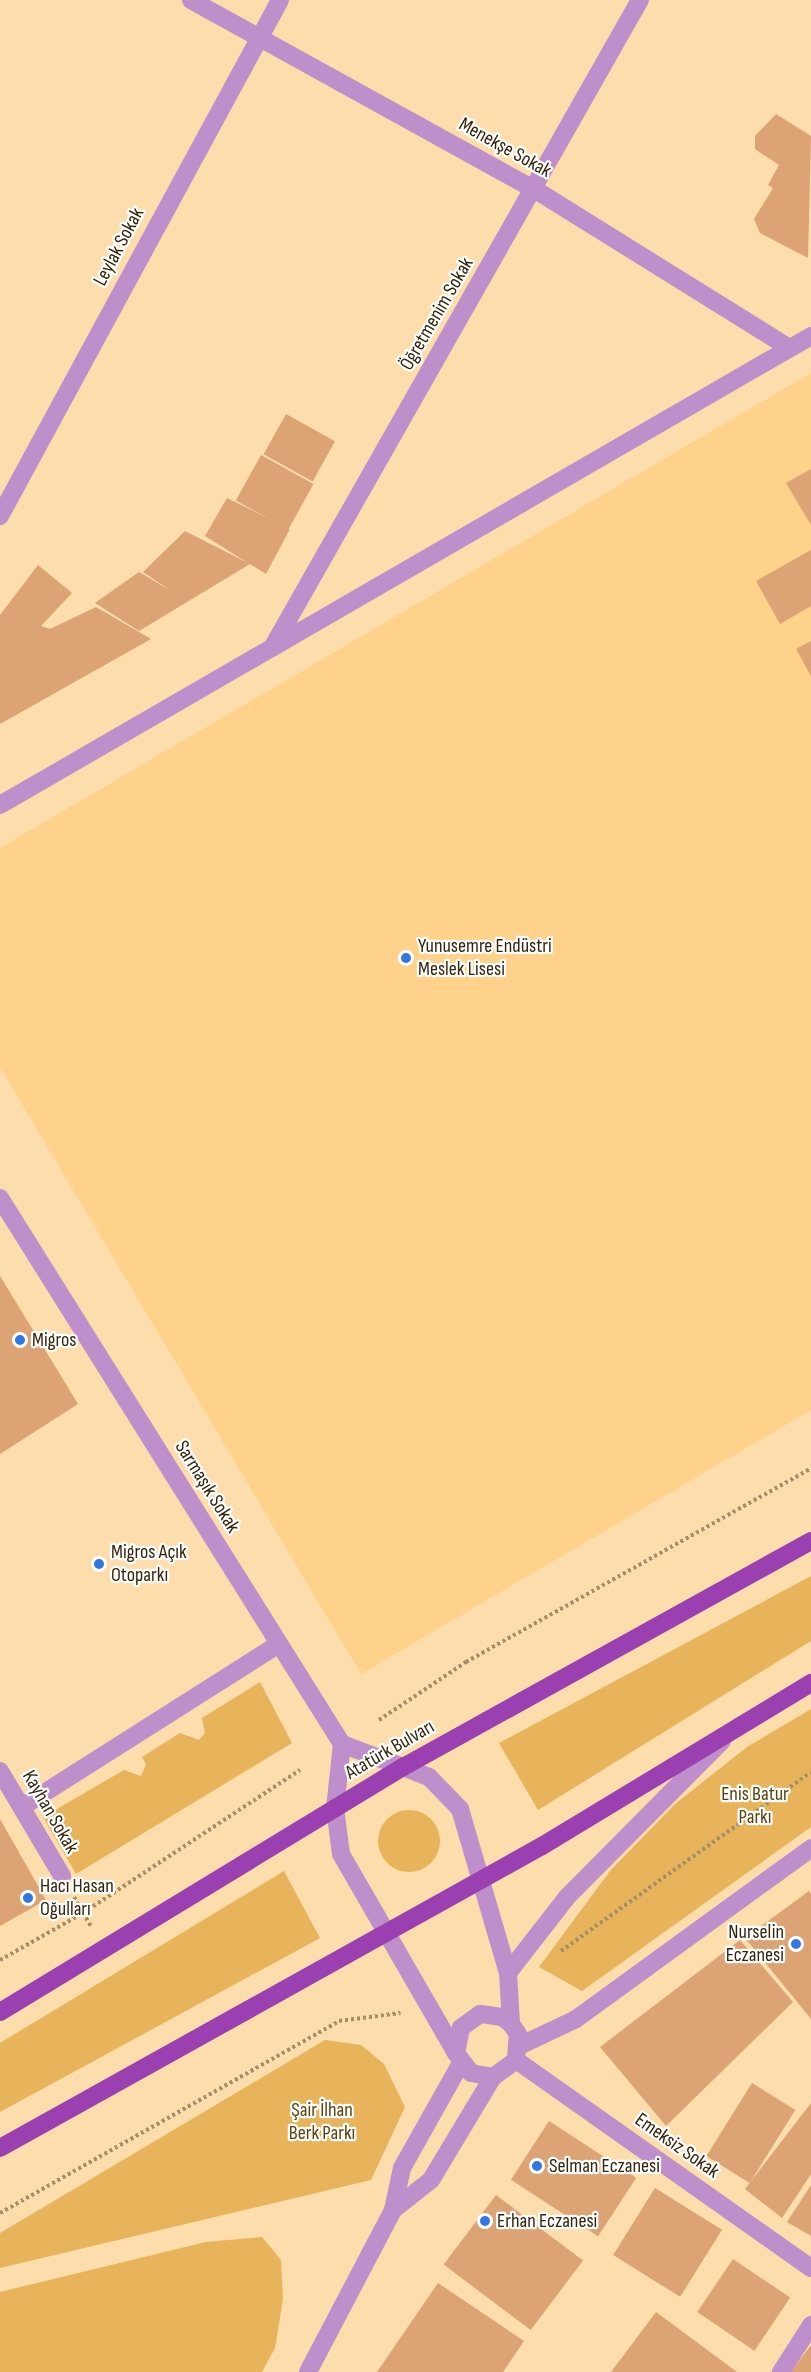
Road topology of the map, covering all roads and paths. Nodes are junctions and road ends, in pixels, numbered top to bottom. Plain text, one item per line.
1 (191, 0) edge
2 (280, 0) edge
3 (640, 0) edge
4 (258, 38) junction
5 (534, 189) junction
6 (811, 336) edge
7 (789, 348) junction
8 (0, 516) edge
9 (271, 649) junction
10 (0, 805) edge
11 (0, 1198) edge
12 (811, 1467) edge
13 (811, 1541) edge
14 (279, 1644) junction
15 (811, 1683) edge
16 (379, 1720) dead end
17 (730, 1732) junction
18 (342, 1744) junction
19 (405, 1766) junction
20 (300, 1770) dead end
21 (0, 1771) edge
22 (811, 1772) edge
23 (22, 1807) junction
24 (335, 1808) junction
25 (811, 1848) edge
26 (62, 1876) joint
27 (480, 1881) junction
28 (84, 1913) junction
29 (390, 1933) junction
30 (103, 1948) junction
31 (558, 1953) dead end
32 (0, 1960) edge
33 (508, 1973) junction
34 (0, 2012) edge
35 (400, 2013) dead end
36 (511, 2024) junction
37 (518, 2053) junction
38 (458, 2058) junction
39 (493, 2077) junction
40 (0, 2148) edge
41 (393, 2210) junction
42 (0, 2213) edge
43 (811, 2268) edge
44 (811, 2325) edge
45 (308, 2372) edge
46 (781, 2372) edge

1 - 4 street, Menekşe Sokak
2 - 4 street, Leylak Sokak
3 - 5 street, Öğretmenim Sokak
4 - 5 street, Menekşe Sokak
4 - 8 street, Leylak Sokak
5 - 7 street, Menekşe Sokak
5 - 9 street, Öğretmenim Sokak
6 - 7 street
7 - 9 street
9 - 10 street
11 - 14 street, Sarmaşık Sokak
12 - 16 path
13 - 19 main road, Atatürk Bulvarı
14 - 18 street, Sarmaşık Sokak
14 - 23 street
15 - 17 main road
17 - 27 main road
17 - 33 street
18 - 19 street
18 - 24 street
19 - 24 main road, Atatürk Bulvarı
19 - 27 street
20 - 28 path
21 - 23 street, Kayhan Sokak
22 - 31 path
23 - 26 street, Kayhan Sokak
24 - 29 street
24 - 30 main road, Atatürk Bulvarı
25 - 37 street
26 - 28 path
27 - 29 main road
27 - 33 street
28 - 30 path
28 - 32 path
29 - 38 street
29 - 40 main road
30 - 34 main road, Atatürk Bulvarı
33 - 36 street
35 - 42 path
36 - 37 street
36 - 38 street
37 - 39 street
37 - 43 street, Emeksiz Sokak
38 - 39 street
38 - 41 street
39 - 41 street
41 - 45 street
44 - 46 street

